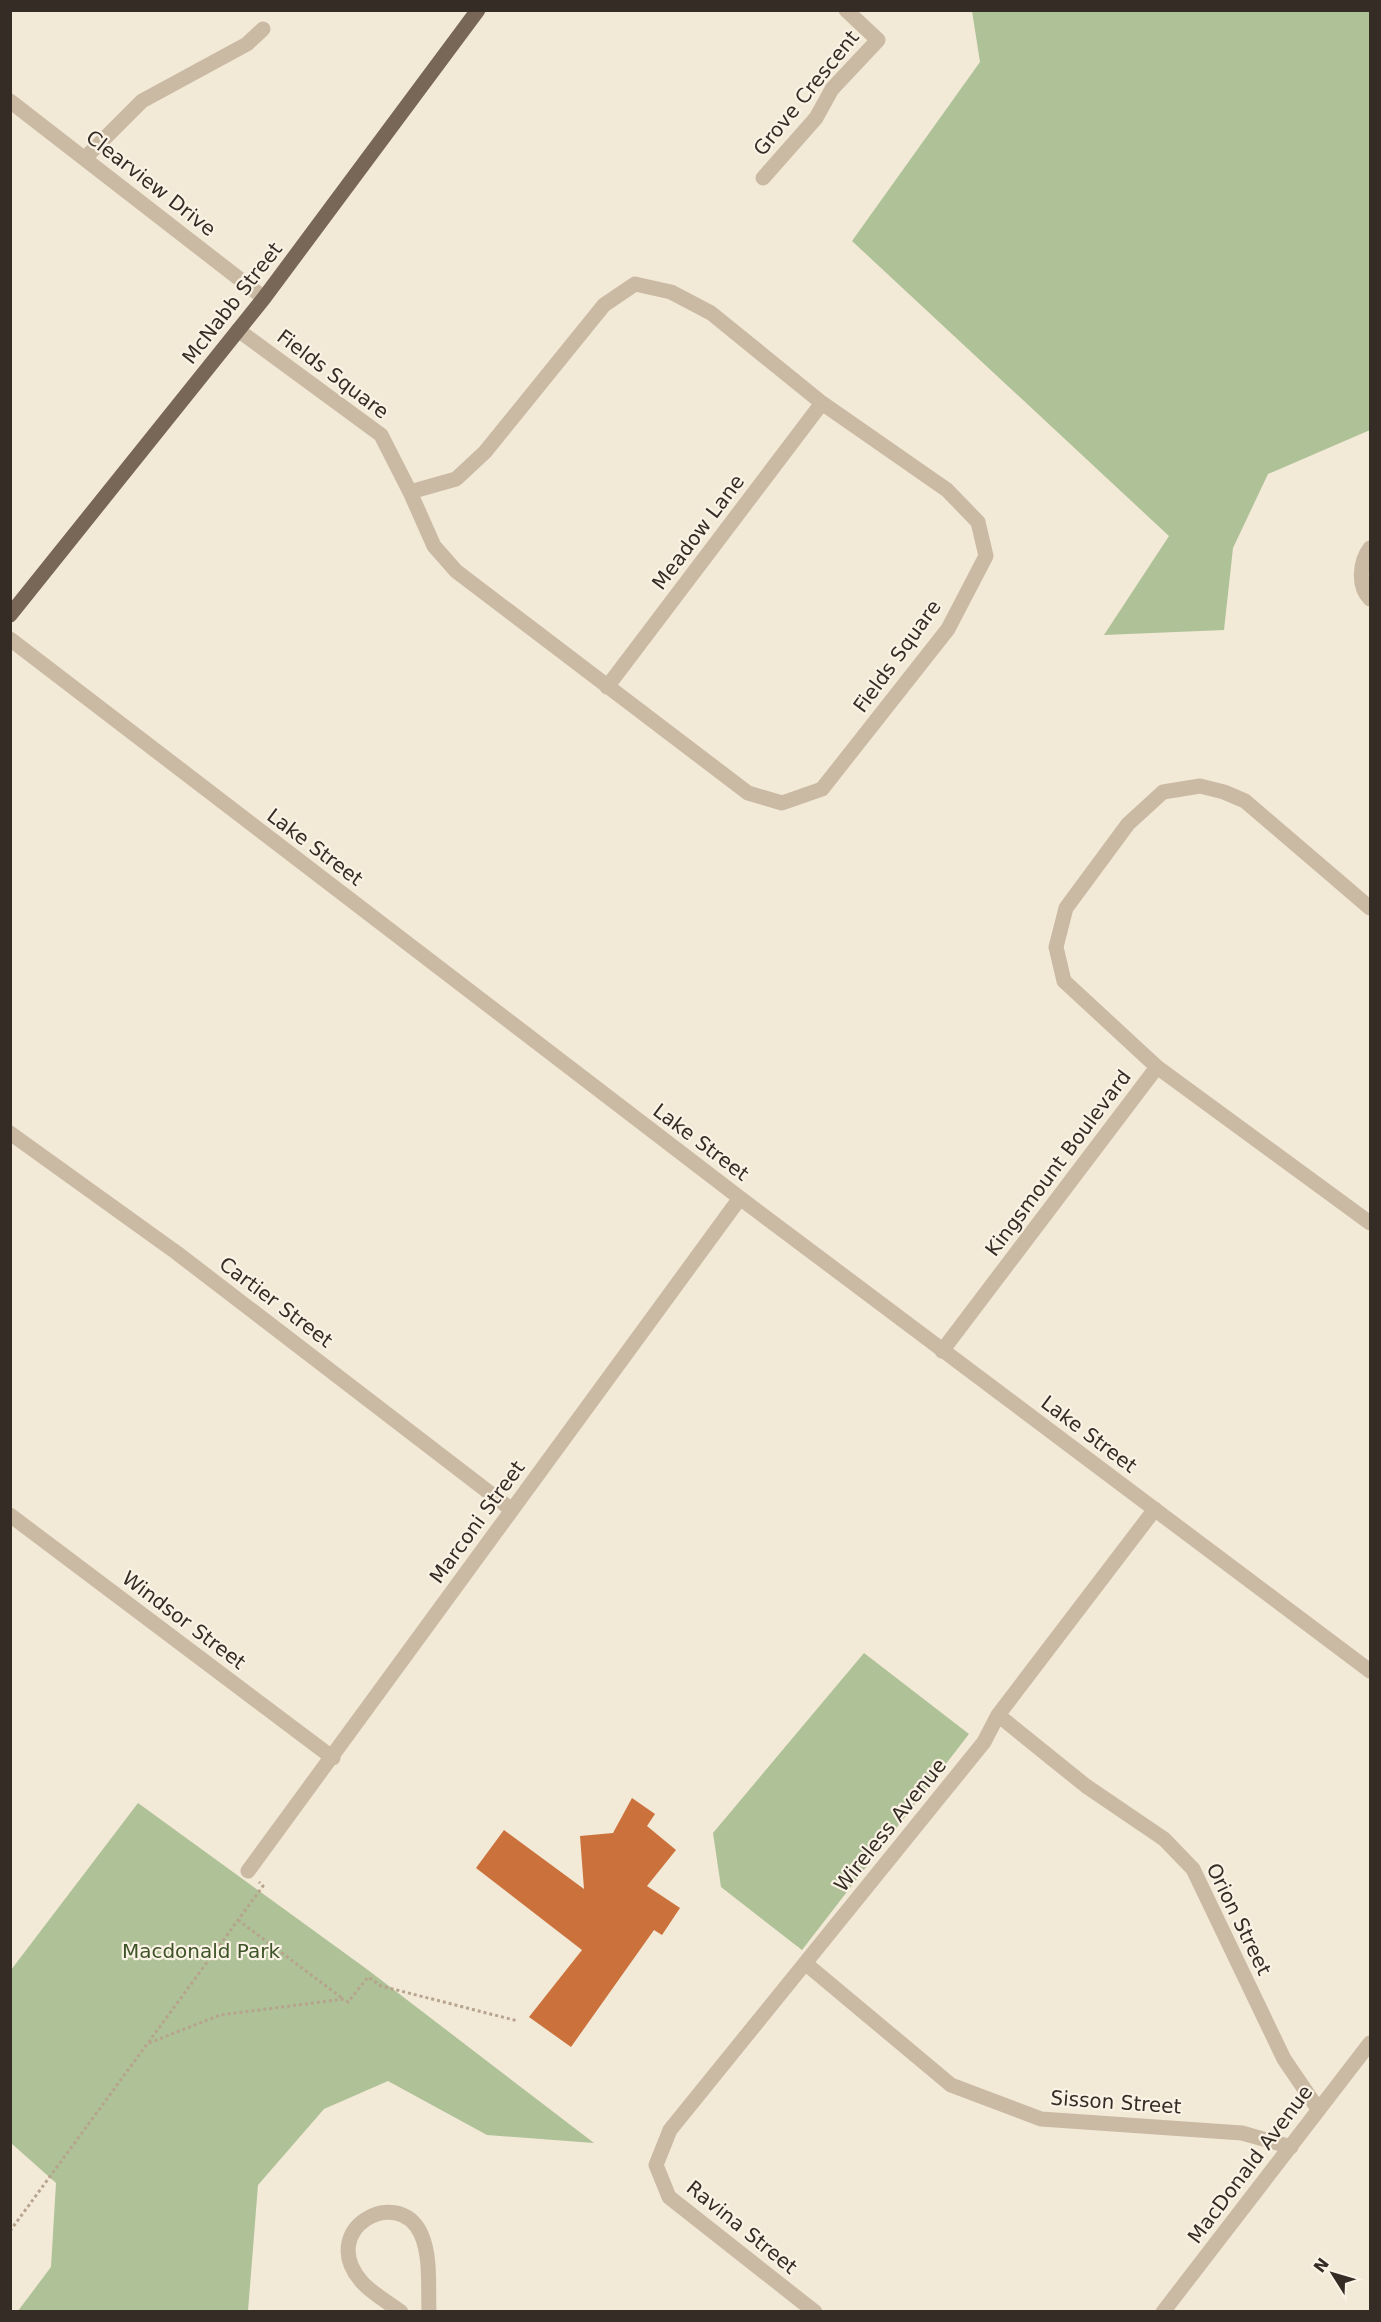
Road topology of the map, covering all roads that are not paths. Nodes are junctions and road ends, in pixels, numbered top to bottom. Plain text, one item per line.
1 (478, 10) edge
2 (846, 10) edge
3 (263, 29) dead end
4 (10, 101) edge
5 (85, 158) junction
6 (763, 178) dead end
7 (264, 298) junction
8 (238, 330) junction
9 (822, 403) junction
10 (410, 492) junction
11 (1371, 548) edge
12 (1371, 599) edge
13 (10, 615) edge
14 (10, 639) edge
15 (607, 687) junction
16 (1371, 908) edge
17 (1157, 1067) junction
18 (10, 1132) edge
19 (740, 1198) junction
20 (1371, 1223) edge
21 (942, 1351) junction
22 (1155, 1509) junction
23 (512, 1510) junction
24 (10, 1515) edge
25 (1371, 1671) edge
26 (998, 1715) junction
27 (333, 1758) junction
28 (248, 1871) road end
29 (805, 1963) junction
30 (1371, 2043) edge
31 (1318, 2109) junction
32 (1291, 2147) junction
33 (656, 2165) joint
34 (401, 2312) edge
35 (429, 2312) edge
36 (814, 2312) edge
37 (1163, 2312) edge

1 - 7 main road, McNabb Street
2 - 6 street, Grove Crescent
3 - 5 street
4 - 5 street, Clearview Drive
5 - 7 street, Clearview Drive
7 - 8 main road, McNabb Street
8 - 10 street, Fields Square
8 - 13 main road, McNabb Street
9 - 10 street, Fields Square
9 - 15 street, Meadow Lane
9 - 15 street, Fields Square
10 - 15 street, Fields Square
11 - 12 street
14 - 19 street, Lake Street
16 - 17 street
17 - 20 street, Kingsmount Boulevard
17 - 21 street, Kingsmount Boulevard
18 - 23 street, Cartier Street
19 - 21 street, Lake Street
19 - 23 street, Marconi Street
21 - 22 street, Lake Street
22 - 25 street, Lake Street
22 - 26 street, Wireless Avenue
23 - 27 street, Marconi Street
24 - 27 street, Windsor Street
26 - 29 street, Wireless Avenue
26 - 31 street, Orion Street
27 - 28 street, Marconi Street
29 - 32 street, Sisson Street
29 - 33 street, Wireless Avenue
30 - 31 street, MacDonald Avenue
31 - 32 street, MacDonald Avenue
32 - 37 street, MacDonald Avenue
33 - 36 street, Ravina Street
34 - 35 street

